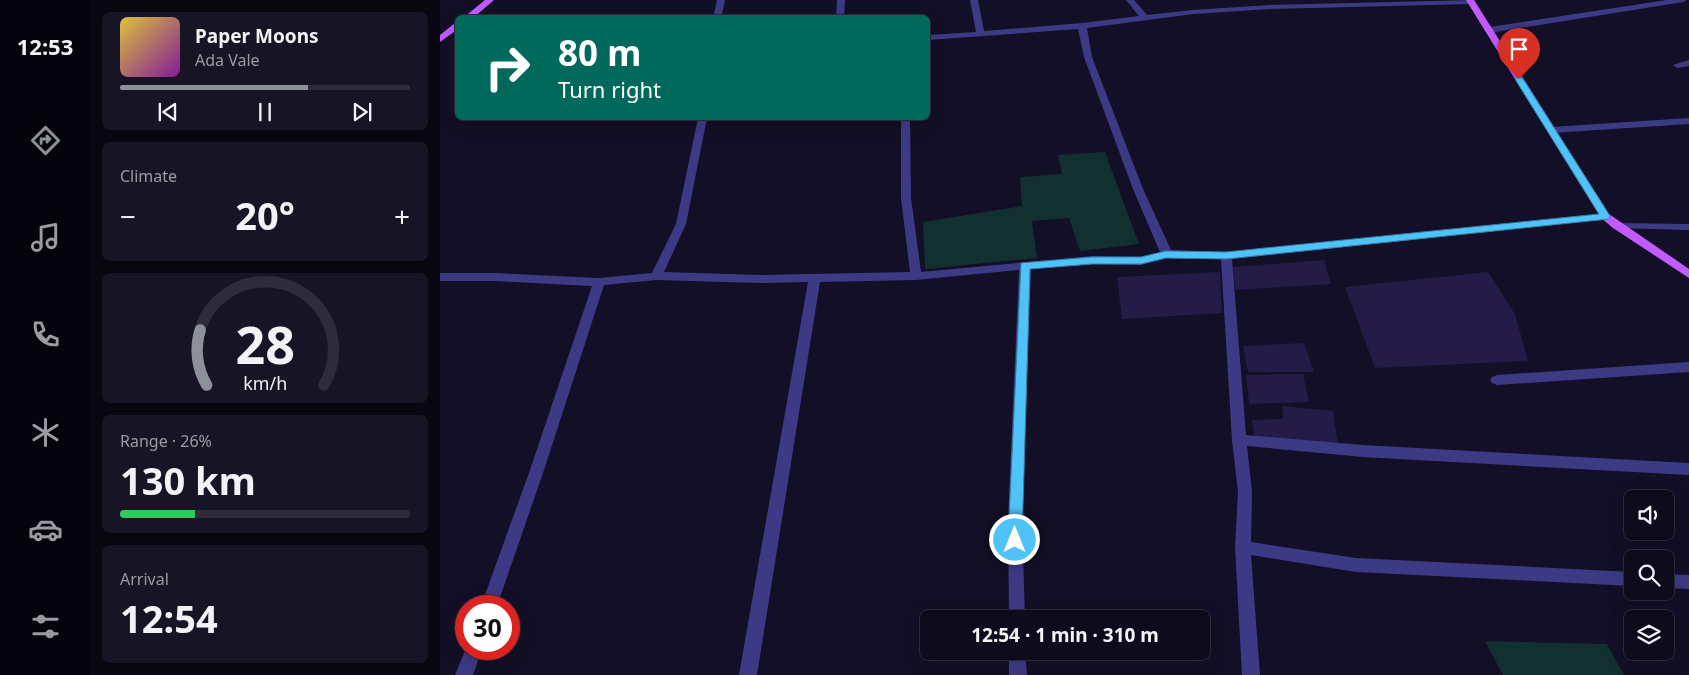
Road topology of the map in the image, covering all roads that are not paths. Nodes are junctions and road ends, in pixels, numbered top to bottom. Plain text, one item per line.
1 (490, 0) edge
2 (721, 0) edge
3 (841, 0) edge
4 (974, 0) edge
5 (1130, 0) edge
6 (1258, 0) edge
7 (1683, 0) edge
8 (1470, 1) edge
9 (1270, 7) junction
10 (471, 15) edge
11 (718, 15) edge
12 (840, 15) edge
13 (1146, 19) junction
14 (1082, 26) junction
15 (455, 27) edge
16 (1489, 30) junction
17 (980, 33) junction
18 (440, 38) edge
19 (930, 38) edge
20 (1689, 63) edge
21 (1677, 65) dead end
22 (702, 120) edge
23 (904, 120) edge
24 (1689, 121) edge
25 (1551, 130) junction
26 (1605, 216) junction
27 (1617, 226) junction
28 (1689, 227) edge
29 (1166, 254) junction
30 (1226, 256) junction
31 (1025, 266) junction
32 (1687, 270) edge
33 (656, 276) junction
34 (916, 276) junction
35 (440, 277) edge
36 (816, 277) junction
37 (599, 282) junction
38 (1689, 367) edge
39 (1497, 380) dead end
40 (1239, 440) junction
41 (1689, 468) edge
42 (1243, 547) junction
43 (1624, 579) edge
44 (1674, 581) edge
45 (1689, 582) edge
46 (493, 595) edge
47 (1017, 610) edge
48 (470, 660) edge
49 (1017, 660) edge
50 (464, 675) edge
51 (748, 675) edge
52 (1018, 675) edge
53 (1251, 675) edge

1 - 10 main road
2 - 11 street
3 - 12 street
4 - 17 street
5 - 13 street
6 - 9 street
7 - 16 street
8 - 9 street
8 - 16 main road
9 - 13 street
13 - 14 street
14 - 17 street
14 - 29 street
15 - 18 main road
16 - 25 main road
17 - 19 street
20 - 21 street
22 - 33 street
23 - 34 street
24 - 25 street
25 - 26 main road
26 - 27 main road
26 - 30 street
27 - 28 street
27 - 32 main road
29 - 30 street
29 - 31 street
30 - 40 street
31 - 34 street
31 - 47 street
33 - 36 street
33 - 37 street
34 - 36 street
35 - 37 street
36 - 51 street
37 - 46 street
38 - 39 street
40 - 41 street
40 - 42 street
42 - 43 street
42 - 53 street
44 - 45 street
48 - 50 street
49 - 52 street

